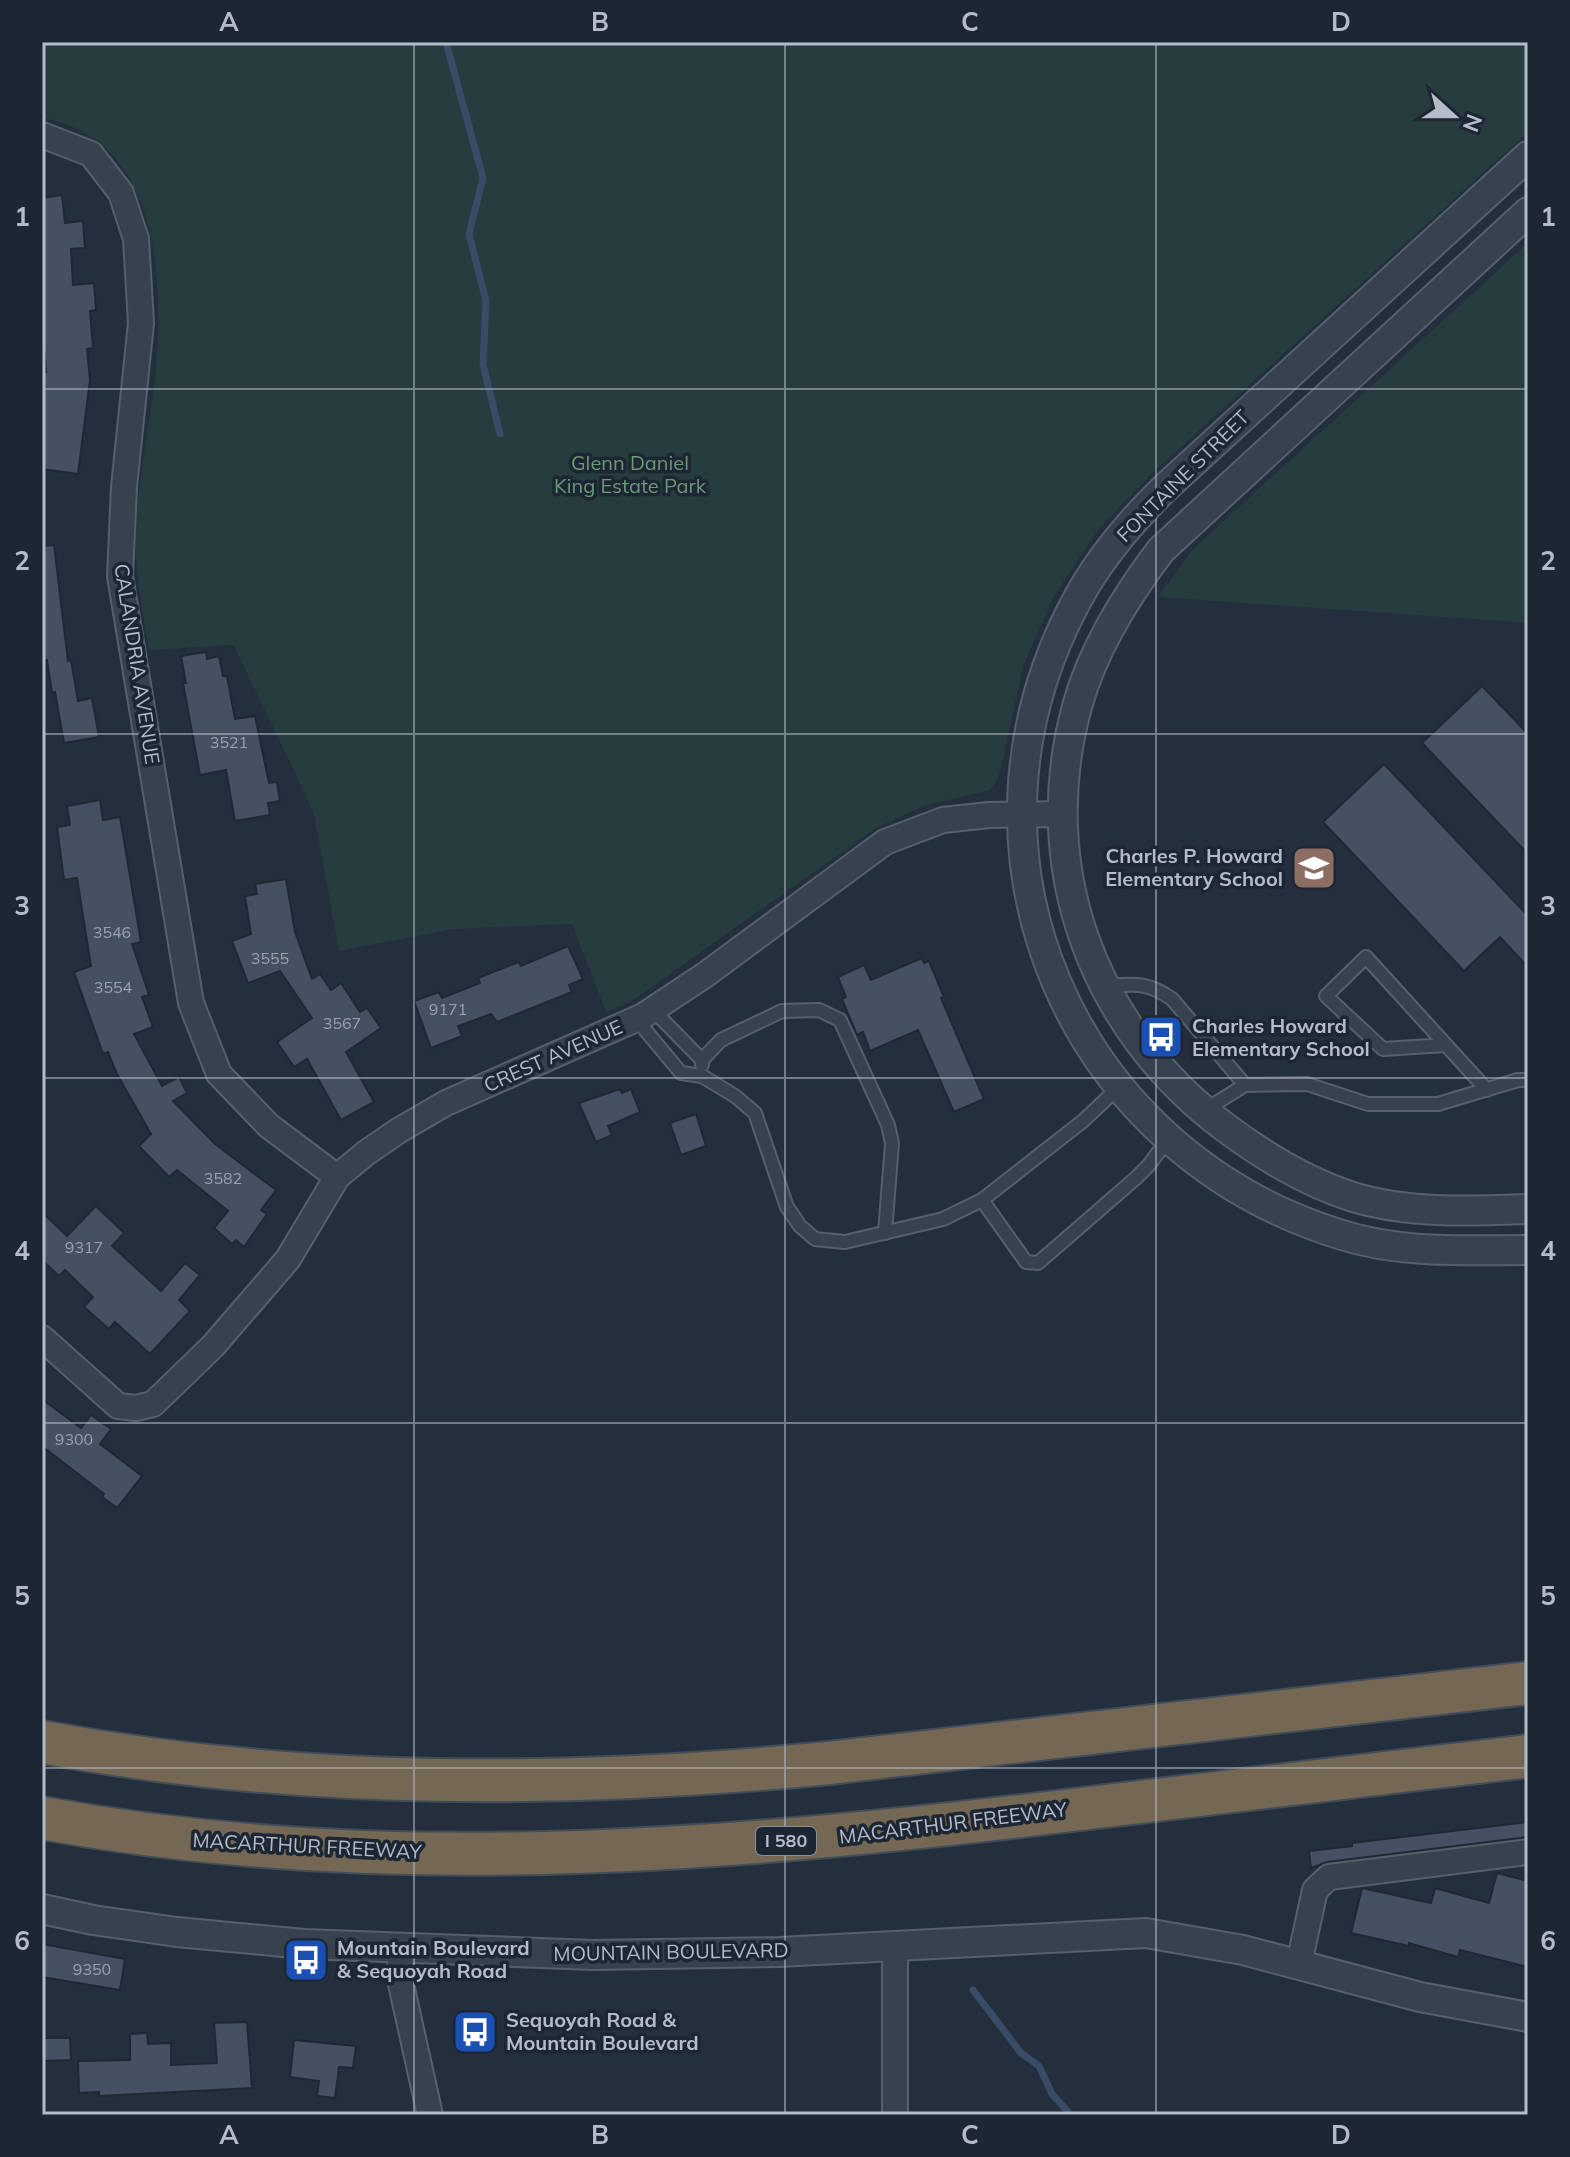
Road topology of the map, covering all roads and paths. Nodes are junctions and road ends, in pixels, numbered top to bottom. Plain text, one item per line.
1 (42, 135) edge
2 (1528, 156) edge
3 (1528, 212) edge
4 (1062, 814) junction
5 (1020, 815) junction
6 (1104, 986) junction
7 (644, 1014) junction
8 (1446, 1045) junction
9 (702, 1060) junction
10 (702, 1076) junction
11 (1525, 1077) edge
12 (1245, 1085) junction
13 (1120, 1086) junction
14 (1487, 1090) junction
15 (1203, 1111) junction
16 (1168, 1139) junction
17 (337, 1177) junction
18 (982, 1200) junction
19 (1528, 1209) edge
20 (885, 1233) junction
21 (1528, 1250) edge
22 (42, 1338) edge
23 (1528, 1683) edge
24 (42, 1742) edge
25 (1528, 1756) edge
26 (42, 1818) edge
27 (1528, 1852) edge
28 (42, 1909) edge
29 (895, 1945) junction
30 (402, 1949) junction
31 (1299, 1964) junction
32 (1528, 2017) edge
33 (430, 2115) edge
34 (895, 2115) edge

1 - 17 street, CALANDRIA AVENUE
2 - 5 street, FONTAINE STREET
3 - 4 street, FONTAINE STREET
4 - 5 street, CREST AVENUE
4 - 6 street, FONTAINE STREET
5 - 7 street, CREST AVENUE
5 - 13 street, FONTAINE STREET
6 - 12 lane
6 - 15 street, FONTAINE STREET
7 - 9 lane
7 - 10 lane
7 - 17 street, CREST AVENUE
8 - 8 lane
8 - 14 lane
9 - 10 lane
9 - 20 lane
10 - 20 lane
11 - 14 lane
12 - 14 lane
12 - 15 lane
13 - 16 street, FONTAINE STREET
13 - 18 lane
15 - 19 street, FONTAINE STREET
16 - 18 lane
16 - 21 street, FONTAINE STREET
17 - 22 street, CREST AVENUE
18 - 20 lane
23 - 24 highway
25 - 26 highway, MACARTHUR FREEWAY / I 580
27 - 31 street
28 - 30 street, MOUNTAIN BOULEVARD
29 - 30 street, MOUNTAIN BOULEVARD
29 - 31 street, MOUNTAIN BOULEVARD
29 - 34 street
30 - 33 street
31 - 32 street, MOUNTAIN BOULEVARD

